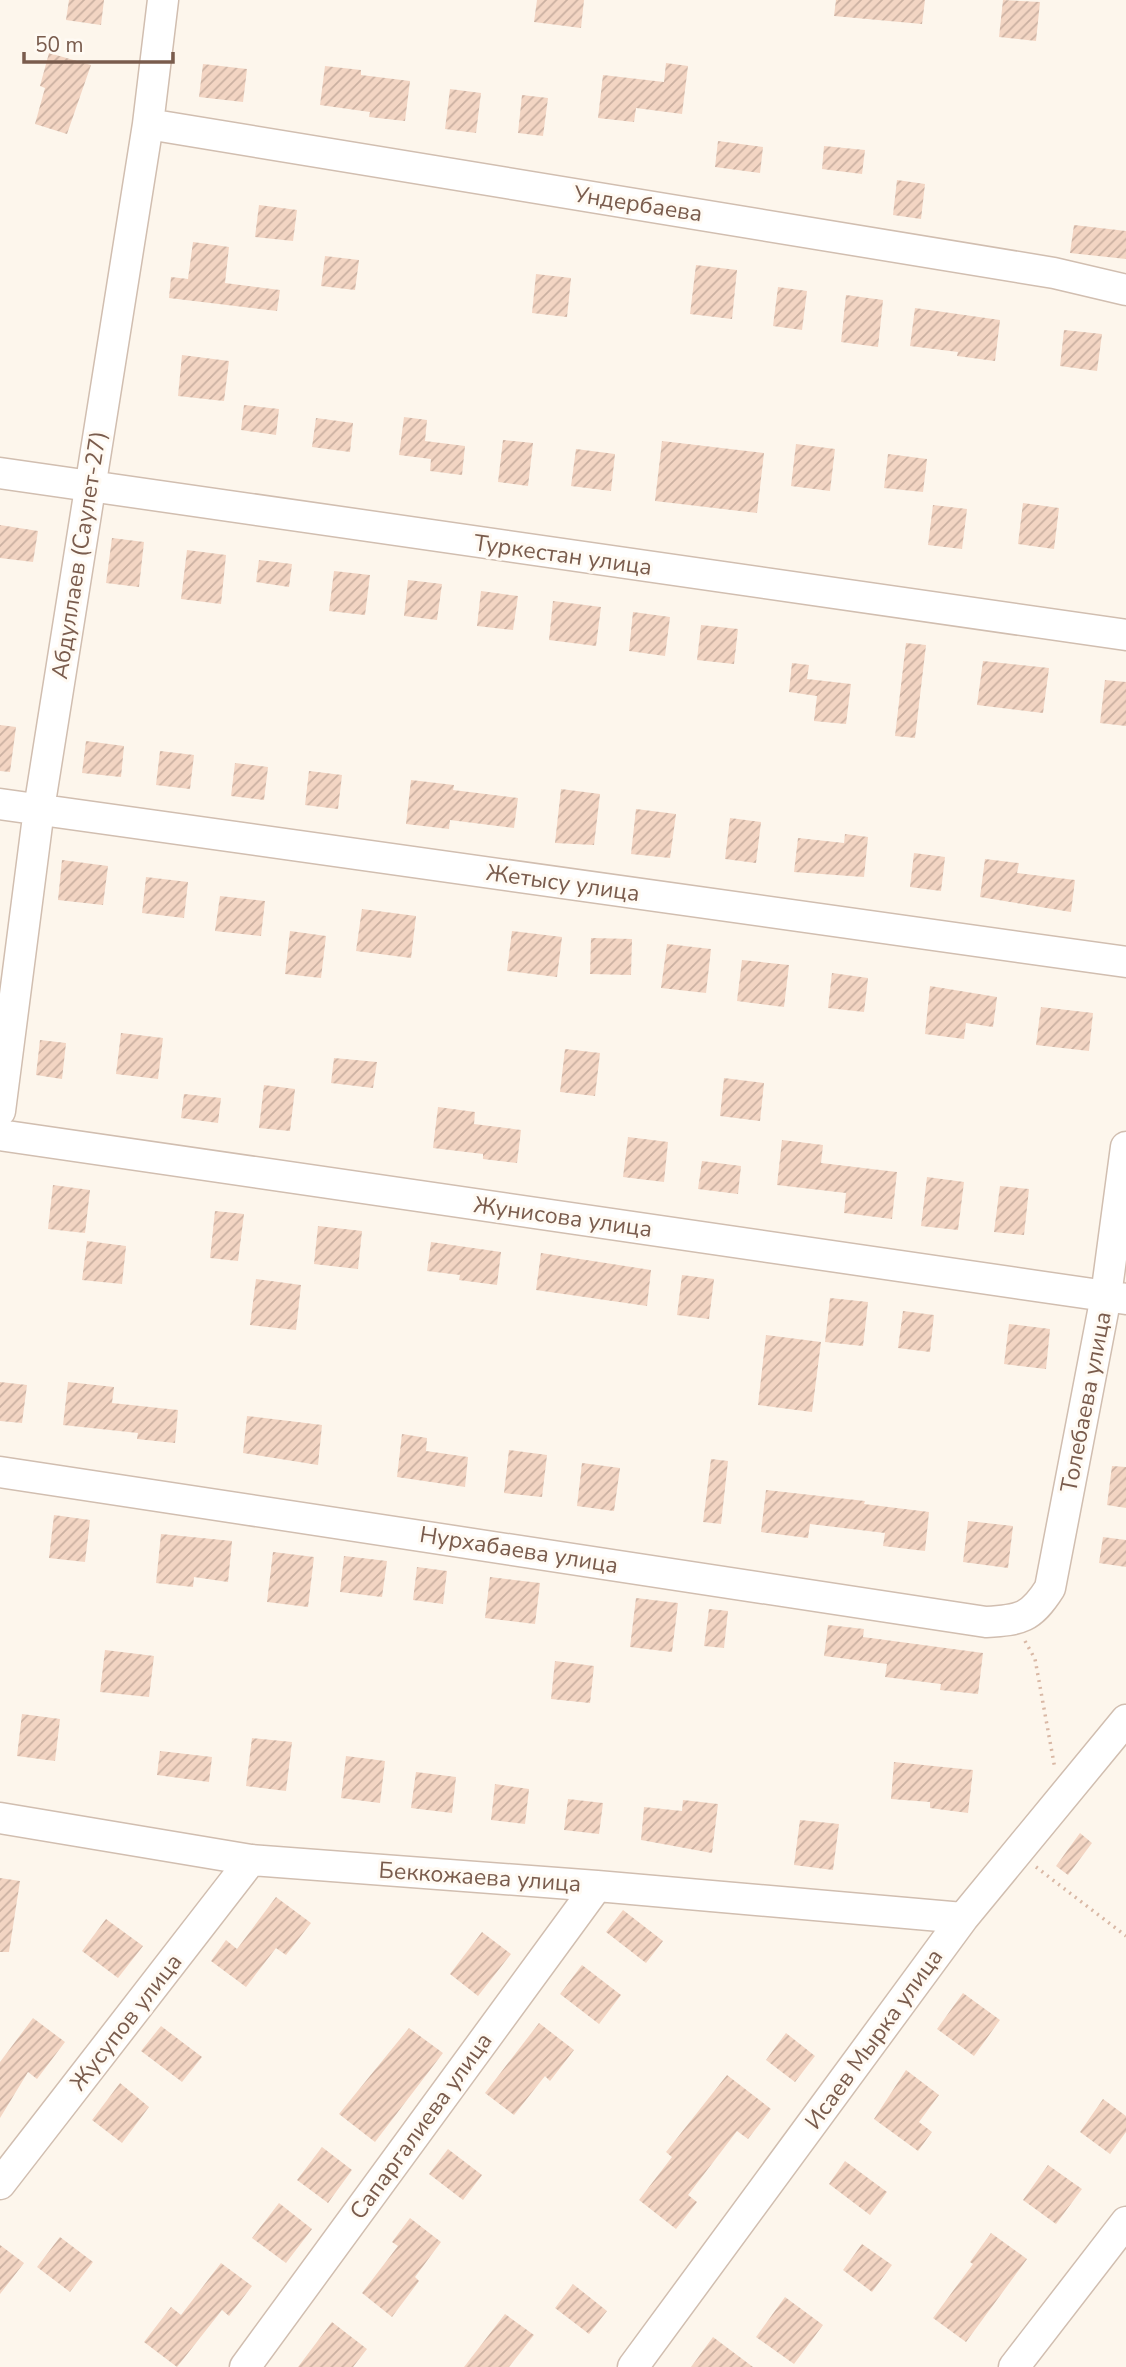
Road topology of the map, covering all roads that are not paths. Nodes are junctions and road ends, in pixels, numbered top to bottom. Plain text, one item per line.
1 (163, 0) edge
2 (149, 124) junction
3 (1126, 290) edge
4 (0, 473) edge
5 (90, 488) junction
6 (1126, 635) edge
7 (0, 804) edge
8 (39, 809) junction
9 (1126, 962) edge
10 (0, 1111) edge
11 (0, 1135) edge
12 (1126, 1147) edge
13 (1116, 1297) edge
14 (0, 1472) edge
15 (1025, 1616) joint
16 (1126, 1720) edge
17 (0, 1818) edge
18 (251, 1860) junction
19 (597, 1886) junction
20 (962, 1918) junction
21 (0, 2184) edge
22 (1126, 2222) edge
23 (636, 2366) edge
24 (245, 2367) edge
25 (1014, 2367) edge

1 - 2 street, Абдуллаев (Саулет-27)
2 - 3 street, Ундербаева
2 - 5 street, Абдуллаев (Саулет-27)
4 - 5 street, Туркестан улица
5 - 6 street, Туркестан улица
5 - 8 street, Абдуллаев (Саулет-27)
7 - 8 street, Жетысу улица
8 - 9 street, Жетысу улица
8 - 10 street, Абдуллаев (Саулет-27)
11 - 13 street, Жунисова улица
12 - 13 street, Толебаева улица
13 - 15 street, Толебаева улица
14 - 15 street, Нурхабаева улица
16 - 20 street, Исаев Мырка улица
17 - 18 street, Беккожаева улица
18 - 19 street, Беккожаева улица
18 - 21 street, Жусупов улица
19 - 20 street, Беккожаева улица
19 - 24 street, Сапаргалиева улица
20 - 23 street, Исаев Мырка улица
22 - 25 street

